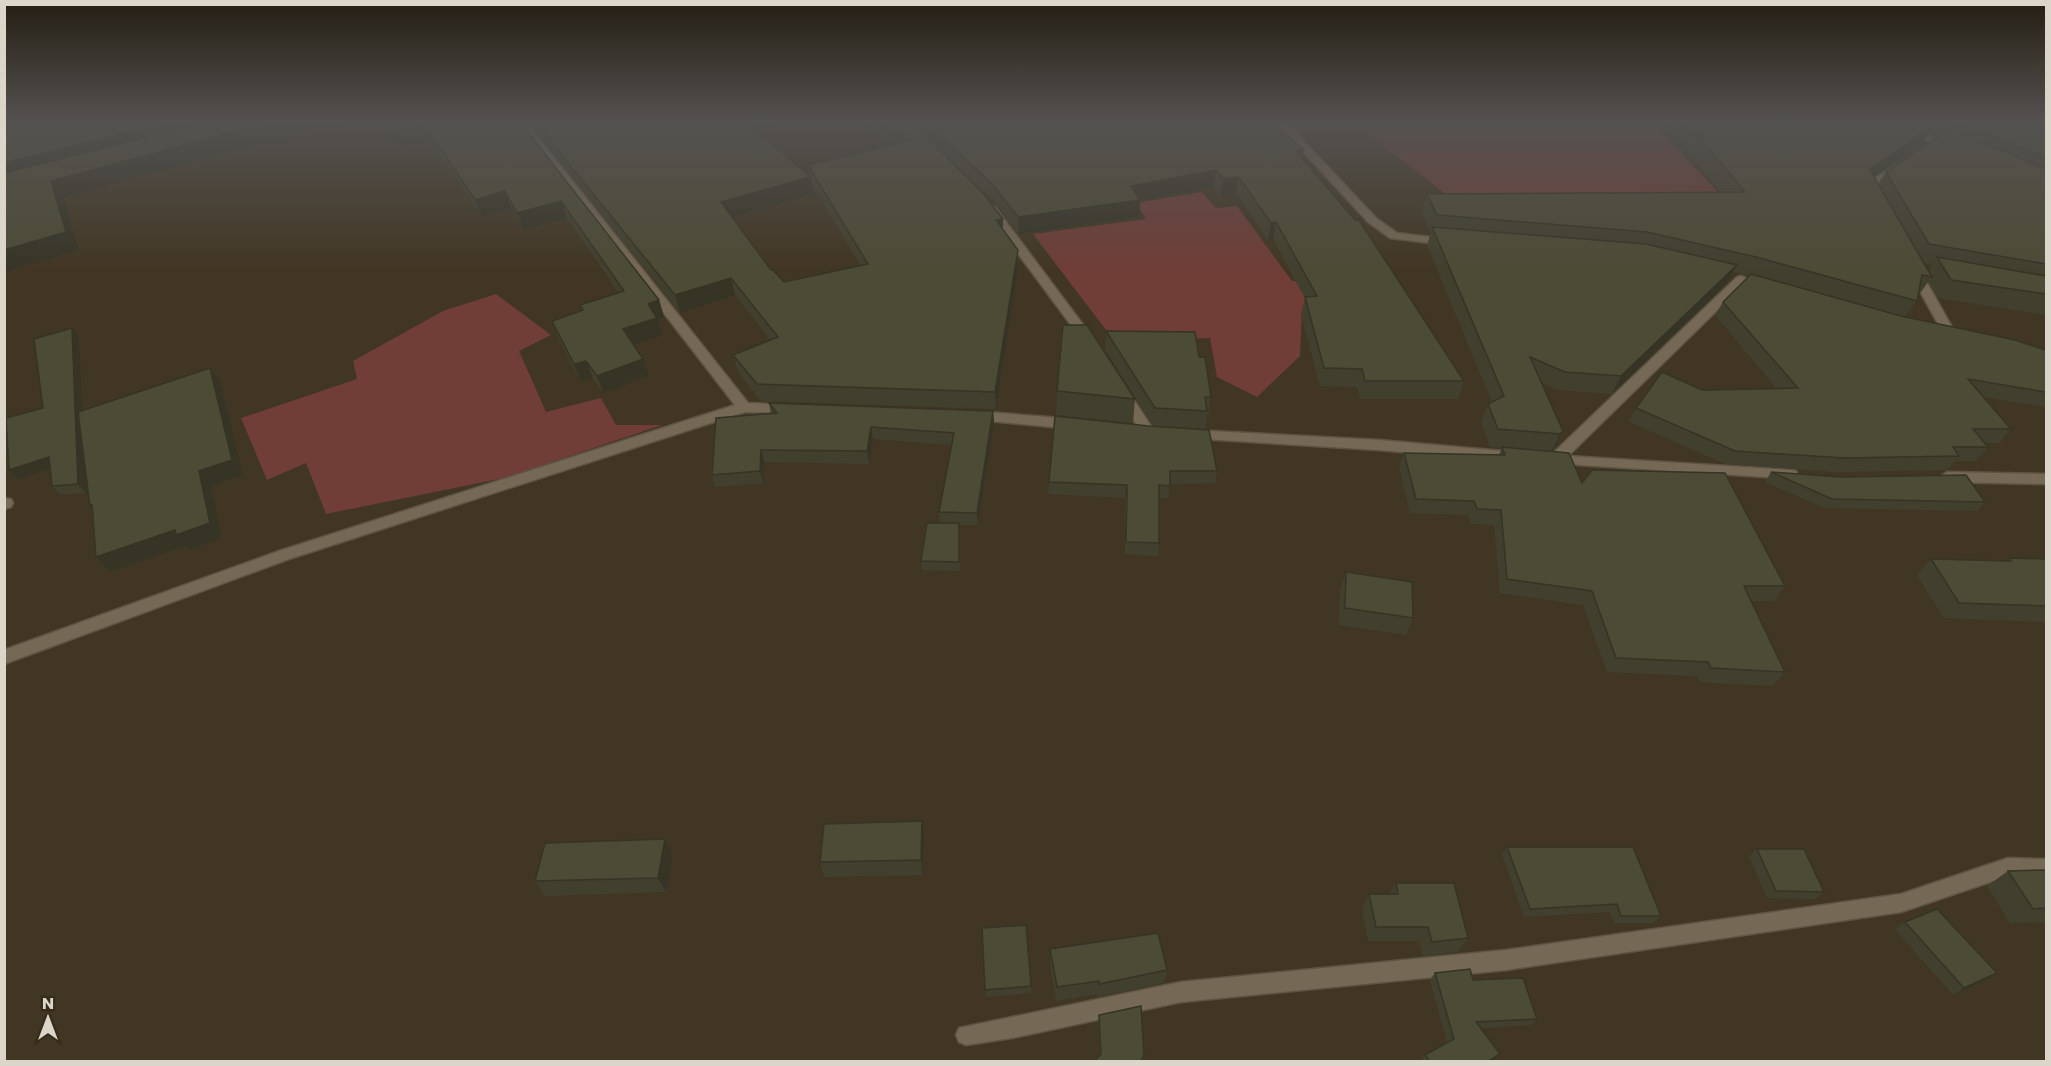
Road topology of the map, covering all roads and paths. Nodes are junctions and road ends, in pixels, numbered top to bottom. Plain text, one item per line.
1 (560, 172) edge
2 (1327, 172) edge
3 (1890, 172) edge
4 (979, 197) edge
5 (1875, 205) edge
6 (1465, 244) edge
7 (1914, 264) edge
8 (1772, 290) edge
9 (1929, 333) edge
10 (1100, 356) edge
11 (1118, 385) edge
12 (744, 407) junction
13 (803, 410) edge
14 (954, 415) edge
15 (1089, 426) edge
16 (1124, 430) edge
17 (1182, 434) edge
18 (1513, 457) edge
19 (1811, 477) edge
20 (1936, 477) edge
21 (2046, 479) edge
22 (4, 657) edge
23 (2046, 868) edge
24 (966, 1035) dead end

1 - 12 street
2 - 6 street
3 - 5 street
4 - 10 street
7 - 9 street
8 - 19 street
11 - 16 street
12 - 13 street
12 - 22 street
14 - 15 street
17 - 18 street
20 - 21 street
23 - 24 street

